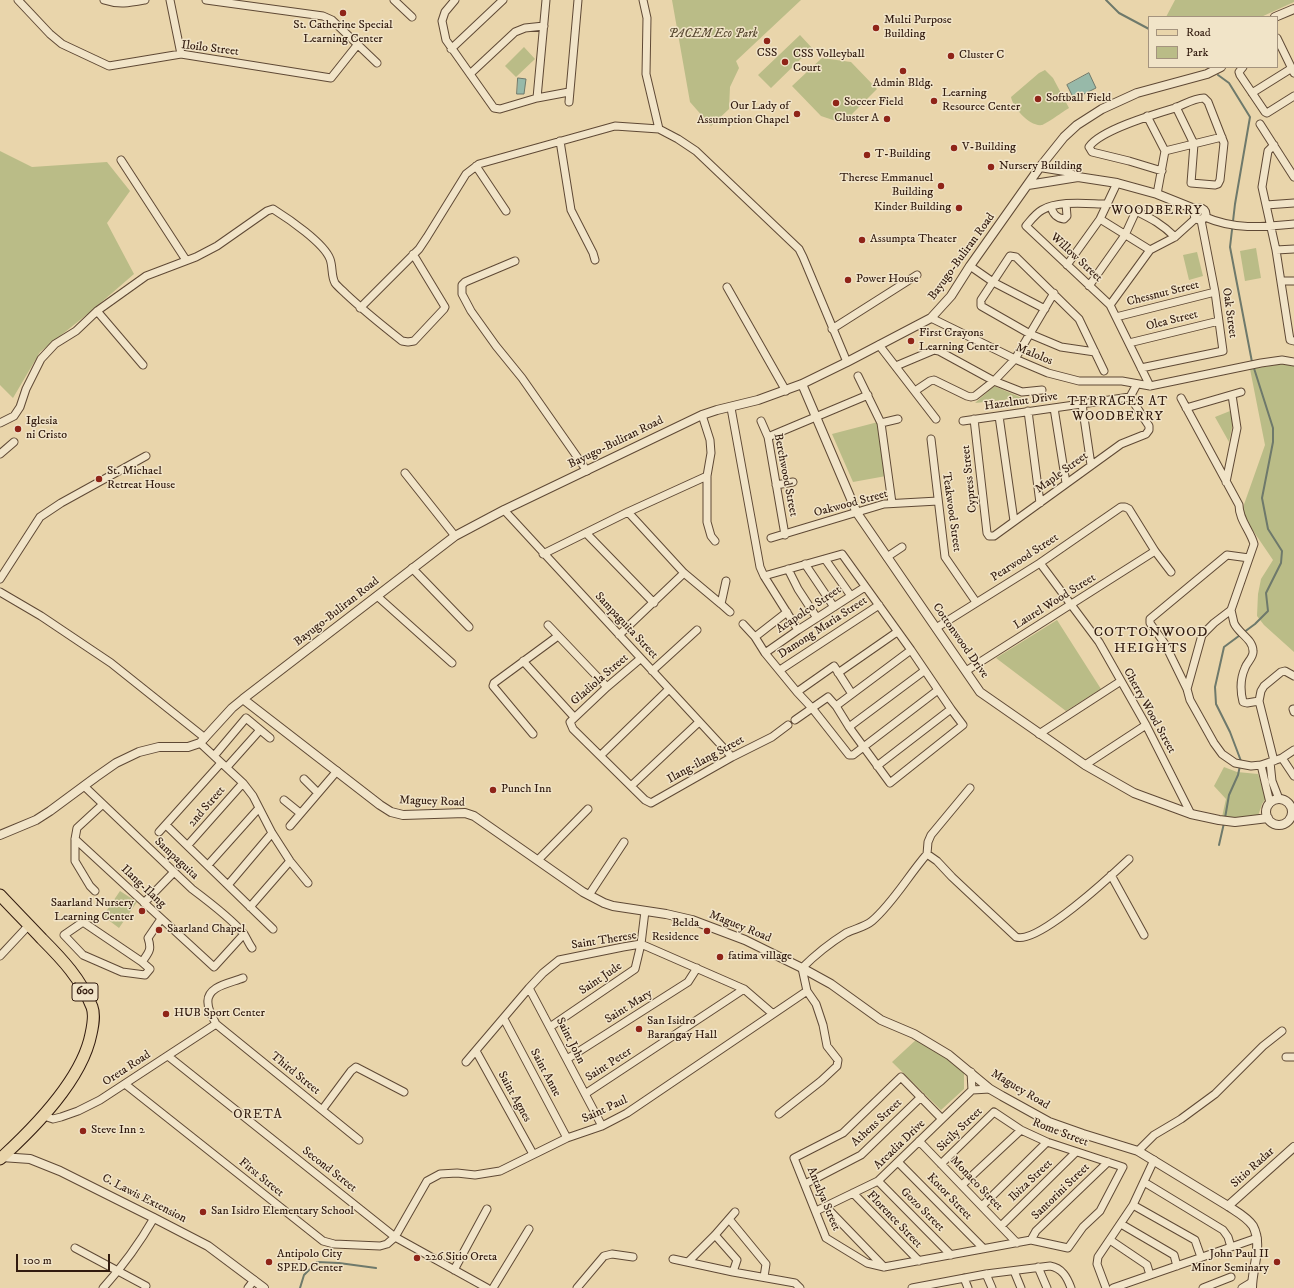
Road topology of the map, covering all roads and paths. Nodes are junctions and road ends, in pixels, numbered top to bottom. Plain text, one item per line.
1 (18, 0) edge
2 (104, 0) edge
3 (145, 0) edge
4 (170, 0) edge
5 (206, 0) edge
6 (394, 0) edge
7 (455, 0) edge
8 (503, 0) edge
9 (546, 0) edge
10 (578, 0) edge
11 (643, 0) edge
12 (1294, 8) edge
13 (1277, 16) edge
14 (412, 17) dead end
15 (544, 26) junction
16 (1278, 43) edge
17 (358, 44) junction
18 (451, 49) junction
19 (181, 54) junction
20 (377, 63) dead end
21 (1219, 68) edge
22 (1242, 68) edge
23 (1293, 70) edge
24 (470, 74) junction
25 (569, 92) junction
26 (1252, 92) junction
27 (1294, 96) edge
28 (537, 98) junction
29 (569, 102) dead end
30 (1176, 108) junction
31 (1147, 116) junction
32 (1260, 124) dead end
33 (659, 129) junction
34 (1222, 137) junction
35 (560, 141) junction
36 (1194, 144) junction
37 (1274, 145) junction
38 (1166, 151) junction
39 (121, 160) dead end
40 (476, 166) junction
41 (1040, 167) junction
42 (1162, 170) junction
43 (1076, 176) junction
44 (1294, 177) edge
45 (1117, 183) junction
46 (1028, 185) junction
47 (1157, 194) junction
48 (1294, 203) edge
49 (1066, 204) junction
50 (1108, 204) junction
51 (1266, 205) junction
52 (1051, 207) junction
53 (506, 211) dead end
54 (1200, 216) junction
55 (1100, 219) junction
56 (1294, 224) edge
57 (1272, 226) junction
58 (1125, 236) junction
59 (1175, 237) junction
60 (1294, 249) edge
61 (1150, 250) junction
62 (1276, 250) junction
63 (413, 254) junction
64 (186, 260) junction
65 (595, 260) dead end
66 (515, 261) dead end
67 (1067, 265) junction
68 (970, 266) junction
69 (917, 275) dead end
70 (1281, 281) junction
71 (1294, 281) edge
72 (993, 282) junction
73 (1089, 286) junction
74 (727, 287) dead end
75 (1215, 292) junction
76 (1054, 293) junction
77 (1110, 305) junction
78 (360, 308) junction
79 (1044, 309) junction
80 (97, 311) junction
81 (1294, 312) edge
82 (1286, 313) junction
83 (1116, 316) junction
84 (931, 318) junction
85 (1220, 321) junction
86 (832, 329) junction
87 (1030, 334) junction
88 (1294, 341) edge
89 (1129, 343) junction
90 (879, 345) junction
91 (1095, 352) junction
92 (1015, 359) junction
93 (847, 362) junction
94 (1294, 362) edge
95 (143, 365) dead end
96 (896, 366) junction
97 (1142, 368) junction
98 (1104, 371) dead end
99 (858, 376) dead end
100 (994, 381) junction
101 (802, 384) junction
102 (1137, 384) junction
103 (1150, 386) junction
104 (1042, 390) dead end
105 (786, 391) junction
106 (915, 391) junction
107 (1241, 392) dead end
108 (868, 395) junction
109 (1232, 395) junction
110 (1130, 397) junction
111 (1181, 398) dead end
112 (1082, 404) junction
113 (731, 408) junction
114 (1054, 408) junction
115 (1186, 408) junction
116 (1028, 412) junction
117 (702, 415) junction
118 (999, 416) junction
119 (816, 418) junction
120 (898, 419) dead end
121 (936, 419) dead end
122 (974, 419) junction
123 (761, 421) dead end
124 (963, 421) dead end
125 (0, 423) edge
126 (881, 423) junction
127 (768, 437) junction
128 (931, 440) dead end
129 (14, 442) dead end
130 (0, 454) edge
131 (146, 456) dead end
132 (1091, 465) junction
133 (587, 471) junction
134 (405, 473) dead end
135 (707, 476) junction
136 (793, 482) dead end
137 (1226, 482) junction
138 (1066, 483) junction
139 (776, 484) junction
140 (938, 501) junction
141 (892, 503) junction
142 (1040, 503) junction
143 (504, 510) junction
144 (628, 512) junction
145 (856, 512) junction
146 (1014, 521) junction
147 (586, 533) junction
148 (784, 535) junction
149 (455, 536) junction
150 (989, 536) joint
151 (771, 538) dead end
152 (715, 541) dead end
153 (902, 547) dead end
154 (1155, 551) junction
155 (543, 554) junction
156 (887, 557) junction
157 (1249, 558) junction
158 (825, 559) junction
159 (1040, 563) junction
160 (805, 564) junction
161 (412, 568) junction
162 (788, 569) junction
163 (1171, 572) dead end
164 (684, 573) junction
165 (764, 576) junction
166 (0, 579) edge
167 (726, 581) dead end
168 (866, 587) junction
169 (0, 592) edge
170 (377, 596) junction
171 (851, 596) junction
172 (976, 602) junction
173 (654, 603) junction
174 (721, 604) junction
175 (878, 605) junction
176 (1072, 605) junction
177 (834, 607) junction
178 (1231, 610) junction
179 (730, 612) dead end
180 (787, 612) junction
181 (817, 618) junction
182 (743, 624) dead end
183 (548, 625) dead end
184 (469, 628) dead end
185 (936, 628) junction
186 (697, 630) dead end
187 (798, 630) junction
188 (897, 632) junction
189 (619, 635) junction
190 (558, 636) junction
191 (755, 637) junction
192 (911, 650) junction
193 (765, 653) junction
194 (640, 659) junction
195 (524, 661) junction
196 (452, 663) dead end
197 (780, 670) junction
198 (924, 670) junction
199 (652, 671) junction
200 (966, 671) junction
201 (838, 673) junction
202 (1294, 676) edge
203 (1121, 682) junction
204 (607, 687) junction
205 (669, 689) junction
206 (1187, 689) junction
207 (938, 690) junction
208 (796, 692) junction
209 (852, 694) junction
210 (243, 699) junction
211 (1259, 701) junction
212 (836, 706) junction
213 (812, 708) junction
214 (951, 709) junction
215 (574, 717) junction
216 (795, 720) dead end
217 (699, 722) junction
218 (788, 725) dead end
219 (1146, 725) junction
220 (849, 727) junction
221 (260, 730) junction
222 (533, 734) dead end
223 (1039, 734) junction
224 (270, 738) dead end
225 (202, 741) junction
226 (863, 746) junction
227 (1294, 750) edge
228 (601, 755) junction
229 (214, 756) junction
230 (732, 757) junction
231 (1282, 758) junction
232 (1272, 762) junction
233 (224, 765) junction
234 (1085, 765) junction
235 (1261, 765) junction
236 (877, 766) junction
237 (337, 771) junction
238 (1294, 776) edge
239 (304, 779) dead end
240 (243, 783) junction
241 (84, 786) junction
242 (631, 786) junction
243 (970, 788) dead end
244 (318, 793) junction
245 (1279, 799) junction
246 (284, 800) dead end
247 (1270, 802) junction
248 (103, 804) junction
249 (1292, 804) edge
250 (259, 808) junction
251 (588, 809) dead end
252 (300, 814) junction
253 (1191, 814) junction
254 (1268, 818) junction
255 (166, 825) junction
256 (290, 826) dead end
257 (159, 832) dead end
258 (272, 833) junction
259 (0, 835) edge
260 (75, 839) junction
261 (624, 842) dead end
262 (188, 845) junction
263 (926, 854) junction
264 (1129, 859) dead end
265 (538, 860) junction
266 (290, 861) junction
267 (208, 865) junction
268 (174, 872) junction
269 (1111, 875) junction
270 (308, 882) dead end
271 (228, 885) junction
272 (95, 891) dead end
273 (0, 895) edge
274 (589, 895) junction
275 (144, 903) junction
276 (250, 907) junction
277 (645, 911) junction
278 (161, 918) junction
279 (29, 925) junction
280 (273, 929) dead end
281 (244, 934) junction
282 (1144, 934) dead end
283 (0, 943) edge
284 (641, 944) junction
285 (7, 948) junction
286 (252, 948) dead end
287 (0, 956) edge
288 (142, 962) junction
289 (697, 968) junction
290 (802, 968) junction
291 (243, 978) dead end
292 (529, 988) junction
293 (744, 989) junction
294 (807, 991) junction
295 (772, 1014) junction
296 (504, 1019) junction
297 (216, 1024) junction
298 (550, 1026) junction
299 (1282, 1031) dead end
300 (476, 1051) junction
301 (168, 1056) junction
302 (566, 1059) junction
303 (466, 1062) dead end
304 (971, 1072) junction
305 (125, 1084) junction
306 (990, 1088) junction
307 (971, 1091) junction
308 (404, 1092) dead end
309 (585, 1094) junction
310 (921, 1098) junction
311 (322, 1110) junction
312 (994, 1112) joint
313 (779, 1114) dead end
314 (44, 1116) junction
315 (942, 1119) junction
316 (602, 1126) junction
317 (1021, 1130) junction
318 (567, 1138) junction
319 (359, 1140) dead end
320 (919, 1141) junction
321 (1048, 1142) junction
322 (1294, 1147) edge
323 (1138, 1151) junction
324 (1076, 1152) junction
325 (533, 1154) junction
326 (1, 1158) edge
327 (1154, 1160) junction
328 (898, 1162) junction
329 (1108, 1162) junction
330 (941, 1164) junction
331 (878, 1181) junction
332 (1144, 1182) junction
333 (805, 1184) junction
334 (962, 1185) junction
335 (853, 1193) junction
336 (1133, 1205) junction
337 (982, 1206) junction
338 (1228, 1206) junction
339 (826, 1207) junction
340 (487, 1209) dead end
341 (735, 1212) dead end
342 (816, 1212) junction
343 (154, 1218) junction
344 (729, 1219) junction
345 (1121, 1224) junction
346 (1001, 1226) junction
347 (529, 1229) dead end
348 (715, 1235) junction
349 (396, 1237) junction
350 (1257, 1238) junction
351 (1031, 1240) junction
352 (1110, 1240) junction
353 (1017, 1243) junction
354 (1231, 1247) junction
355 (75, 1248) dead end
356 (983, 1248) junction
357 (1068, 1248) joint
358 (951, 1255) junction
359 (633, 1257) dead end
360 (1201, 1257) junction
361 (673, 1259) dead end
362 (919, 1261) junction
363 (688, 1262) junction
364 (1177, 1266) junction
365 (884, 1267) junction
366 (1038, 1267) junction
367 (454, 1270) junction
368 (1014, 1271) junction
369 (118, 1272) junction
370 (733, 1272) junction
371 (986, 1274) junction
372 (1150, 1275) junction
373 (764, 1277) junction
374 (1231, 1277) dead end
375 (964, 1278) junction
376 (254, 1280) junction
377 (943, 1285) edge
378 (1252, 1285) edge
379 (916, 1287) edge
380 (103, 1288) edge
381 (145, 1288) edge
382 (248, 1288) edge
383 (264, 1288) edge
384 (486, 1288) edge
385 (493, 1288) edge
386 (577, 1288) edge
387 (800, 1288) edge
388 (968, 1288) edge
389 (992, 1288) edge
390 (1021, 1288) edge
391 (1047, 1288) edge
392 (1071, 1288) edge
393 (1106, 1288) edge
394 (1113, 1288) edge
395 (1203, 1288) edge
396 (1242, 1288) edge

1 - 19 street, Iloilo Street
2 - 3 street
4 - 19 street
5 - 17 street
6 - 14 street
7 - 18 street
8 - 18 street
9 - 15 street
10 - 25 street
11 - 33 street
12 - 13 street
15 - 24 street
15 - 28 street
16 - 23 street
17 - 19 street, Iloilo Street
17 - 20 street
18 - 24 street
21 - 41 street, Bayugo-Buliran Road
22 - 26 street
23 - 26 street
24 - 28 street
25 - 28 street
25 - 29 street
26 - 27 street
30 - 31 street
30 - 34 street
30 - 36 street
31 - 38 street
31 - 42 street
32 - 37 street
33 - 35 street
33 - 86 street
34 - 36 street
34 - 36 street
35 - 40 street
35 - 65 street
36 - 38 street
37 - 44 street
37 - 51 street
38 - 42 street
39 - 64 street
40 - 53 street
40 - 63 street
41 - 43 street
41 - 46 street, Bayugo-Buliran Road
42 - 47 street
43 - 45 street
43 - 46 street
45 - 47 street
45 - 50 street
46 - 68 street, Bayugo-Buliran Road
47 - 54 street
48 - 51 street
49 - 50 street, Willow Street
49 - 52 street, Willow Street
49 - 52 street
50 - 55 street
51 - 57 street
52 - 67 street, Willow Street
54 - 57 street
54 - 59 street
54 - 75 street, Oak Street
55 - 58 street
55 - 67 street
56 - 57 street
57 - 62 street
58 - 59 street
58 - 61 street
58 - 73 street
59 - 61 street
60 - 62 street
61 - 77 street
62 - 70 street
63 - 78 street
63 - 78 street
64 - 78 street
64 - 80 street
66 - 133 street
67 - 73 street, Willow Street
68 - 72 street
68 - 84 street, Bayugo-Buliran Road
69 - 86 street
70 - 71 street
70 - 82 street
72 - 76 street
72 - 79 street
72 - 87 street
73 - 77 street, Willow Street
74 - 105 street
75 - 83 street, Chessnut Street
75 - 85 street, Oak Street
76 - 79 street
76 - 91 street
77 - 83 street, Willow Street
79 - 87 street
80 - 95 street
80 - 125 street
81 - 82 street
82 - 88 street
83 - 89 street, Willow Street
84 - 90 street, Bayugo-Buliran Road
84 - 92 street, Malolos
85 - 89 street, Olea Street
85 - 97 street, Oak Street
86 - 93 street
87 - 91 street
87 - 92 street
89 - 97 street, Willow Street
90 - 93 street, Bayugo-Buliran Road
90 - 96 street
91 - 98 street
92 - 100 street
92 - 102 street, Malolos
93 - 101 street, Bayugo-Buliran Road
94 - 103 street
96 - 100 street
96 - 106 street
97 - 103 street, Willow Street
99 - 108 street
100 - 104 street
100 - 106 street
101 - 105 street, Bayugo-Buliran Road
101 - 119 street, Cottonwood Drive
102 - 103 street, Malolos
102 - 110 street
105 - 113 street, Bayugo-Buliran Road
106 - 121 street
107 - 109 street
108 - 119 street
108 - 126 street
109 - 115 street
109 - 137 street
110 - 112 street, Hazelnut Drive
110 - 132 street, Maple Street
111 - 115 street
112 - 114 street, Hazelnut Drive
112 - 132 street
113 - 117 street, Bayugo-Buliran Road
113 - 165 street
114 - 116 street, Hazelnut Drive
114 - 138 street
115 - 137 street
116 - 118 street, Hazelnut Drive
116 - 142 street
117 - 133 street, Bayugo-Buliran Road
117 - 135 street
118 - 122 street, Hazelnut Drive
118 - 146 street
119 - 127 street
119 - 145 street, Cottonwood Drive
120 - 126 street
122 - 124 street, Hazelnut Drive
122 - 150 street, Cypress Street
123 - 127 street, Berchwood Street
126 - 141 street
127 - 139 street, Berchwood Street
128 - 140 street, Teakwood Street
129 - 130 street
131 - 166 street
132 - 138 street, Maple Street
133 - 143 street, Bayugo-Buliran Road
134 - 149 street
135 - 144 street
135 - 152 street
136 - 139 street
137 - 157 street
138 - 142 street, Maple Street
139 - 148 street, Berchwood Street
140 - 141 street, Oakwood Street
140 - 172 street, Teakwood Street
141 - 145 street, Oakwood Street
142 - 146 street, Maple Street
143 - 149 street, Bayugo-Buliran Road
143 - 155 street, Sampaguita Street
144 - 147 street
144 - 164 street
145 - 148 street, Oakwood Street
145 - 156 street, Cottonwood Drive
146 - 150 street, Maple Street
147 - 155 street
147 - 173 street
148 - 151 street, Oakwood Street
149 - 161 street, Bayugo-Buliran Road
153 - 156 street
154 - 159 street, Pearwood Street
154 - 163 street
154 - 176 street, Laurel Wood Street
155 - 189 street, Sampaguita Street
156 - 185 street, Cottonwood Drive
157 - 178 street
157 - 206 street
158 - 160 street
158 - 168 street
158 - 171 street
159 - 172 street, Pearwood Street
159 - 176 street, Cherry Wood Street
160 - 162 street
160 - 177 street
161 - 170 street, Bayugo-Buliran Road
161 - 184 street
162 - 165 street
162 - 181 street
164 - 173 street
164 - 174 street
165 - 180 street
167 - 174 street
168 - 171 street, Acapolco Street
168 - 175 street
169 - 225 street
170 - 196 street
170 - 210 street, Bayugo-Buliran Road
171 - 177 street, Acapolco Street
172 - 185 street, Pearwood Street
173 - 189 street
174 - 179 street
175 - 188 street
175 - 197 street, Damong Maria Street
176 - 200 street, Laurel Wood Street
176 - 203 street, Cherry Wood Street
177 - 181 street, Acapolco Street
178 - 206 street
178 - 211 street
180 - 187 street
180 - 191 street
181 - 187 street, Acapolco Street
182 - 191 street
183 - 190 street
185 - 200 street, Cottonwood Drive
186 - 199 street
187 - 193 street, Acapolco Street
188 - 192 street
188 - 201 street
189 - 194 street, Sampaguita Street
190 - 195 street
190 - 204 street
191 - 193 street
192 - 198 street
192 - 209 street
193 - 197 street
194 - 199 street, Sampaguita Street
194 - 204 street, Gladiola Street
195 - 215 street
195 - 222 street
197 - 208 street
198 - 207 street
198 - 220 street
199 - 205 street, Sampaguita Street
200 - 223 street, Cottonwood Drive
201 - 208 street
201 - 209 street
202 - 211 street
203 - 219 street, Cherry Wood Street
203 - 223 street
204 - 215 street, Gladiola Street
205 - 217 street, Sampaguita Street
205 - 228 street
206 - 235 street
207 - 214 street
207 - 226 street
208 - 213 street
209 - 212 street
210 - 225 street, Bayugo-Buliran Road
210 - 237 street, Maguey Road
211 - 232 street
212 - 213 street
212 - 220 street
213 - 216 street
213 - 226 street
214 - 236 street
214 - 236 street
215 - 228 street
217 - 230 street, Sampaguita Street
217 - 242 street
218 - 230 street, Ilang-ilang Street
219 - 234 street
219 - 253 street, Cherry Wood Street
220 - 226 street
221 - 224 street
221 - 229 street
221 - 233 street
223 - 234 street, Cottonwood Drive
225 - 229 street
225 - 241 street
226 - 236 street
227 - 231 street
228 - 242 street
229 - 233 street
230 - 242 street, Ilang-ilang Street
231 - 232 street
231 - 238 street
232 - 235 street
232 - 245 street
233 - 240 street
233 - 255 street
234 - 253 street, Cottonwood Drive
235 - 247 street
237 - 244 street
237 - 265 street, Maguey Road
239 - 244 street
240 - 250 street
240 - 262 street, 2nd Street
241 - 248 street, Sampaguita
241 - 259 street
243 - 263 street
244 - 252 street
245 - 247 street
245 - 249 street
246 - 252 street
247 - 254 street
248 - 260 street
248 - 268 street, Sampaguita
249 - 254 street
250 - 258 street
250 - 267 street
251 - 265 street
252 - 256 street
253 - 254 street, Cottonwood Drive
255 - 257 street
255 - 262 street
258 - 266 street
258 - 271 street
260 - 272 street
260 - 275 street, Ilang-Ilang
261 - 274 street
262 - 267 street
263 - 269 street
263 - 290 street
264 - 269 street
265 - 274 street, Maguey Road
266 - 270 street
266 - 276 street
267 - 271 street
268 - 275 street
268 - 281 street, Sampaguita
269 - 282 street
271 - 276 street
273 - 279 main road, 600
274 - 277 street, Maguey Road
275 - 278 street, Ilang-Ilang
276 - 280 street
277 - 284 street, Saint Jude
277 - 290 street, Maguey Road
278 - 281 street, Ilang-Ilang
278 - 288 street
279 - 285 street
279 - 314 main road, 600
281 - 286 street, Sampaguita
283 - 285 street
284 - 289 street, Saint Therese
284 - 292 street, Saint Therese
284 - 298 street, Saint Jude
285 - 287 street
288 - 288 street
289 - 293 street, Saint Therese
289 - 302 street, Saint Mary
290 - 294 street
290 - 304 street, Maguey Road
291 - 297 street
292 - 296 street, Saint Therese
292 - 298 street, Saint John
293 - 295 street, Saint Therese
293 - 309 street, Saint Peter
294 - 295 street, Saint Paul
294 - 313 street
295 - 316 street, Saint Paul
296 - 300 street, Saint Therese
296 - 318 street, Saint Anne
297 - 301 street, Oreta Road
297 - 311 street, Third Street
298 - 302 street, Saint John
299 - 323 street
300 - 303 street, Saint Therese
300 - 325 street, Saint Agnes
301 - 305 street, Oreta Road
301 - 349 street, Second Street
302 - 309 street, Saint John
304 - 306 street, Maguey Road
304 - 307 street
305 - 314 street, Oreta Road
305 - 349 street, First Street
306 - 307 street
306 - 323 street, Maguey Road
307 - 315 street, Arcadia Drive
308 - 311 street
309 - 316 street, Saint John
310 - 315 street, Antalya Street
310 - 333 street, Athens Street
310 - 333 street, Antalya Street
311 - 319 street, Third Street
312 - 317 street, Rome Street
312 - 330 street, Sicily Street
314 - 326 main road, 600
315 - 320 street, Arcadia Drive
316 - 318 street, Saint Paul
317 - 321 street, Rome Street
317 - 334 street
318 - 325 street, Saint Paul
320 - 328 street, Arcadia Drive
320 - 330 street, Monaco Street
321 - 324 street, Rome Street
321 - 337 street
322 - 338 street, Sitio Radar
323 - 327 street, Maguey Road
324 - 329 street, Rome Street
324 - 346 street, Ibiza Street
325 - 349 street, Saint Paul
326 - 343 street, C. Lawis Extension
327 - 332 street
327 - 338 street, Maguey Road
328 - 331 street, Arcadia Drive
328 - 356 street, Kotor Street
329 - 351 street, Santorini Street
329 - 357 street, Rome Street
330 - 334 street, Monaco Street
331 - 335 street, Arcadia Drive
331 - 358 street, Gozo Street
332 - 336 street
332 - 354 street
333 - 342 street, Antalya Street
334 - 337 street, Monaco Street
335 - 339 street, Arcadia Drive
335 - 362 street, Florence Street
336 - 345 street
336 - 360 street
337 - 346 street, Monaco Street
338 - 350 street, Maguey Road
339 - 342 street, Arcadia Drive
339 - 365 street
340 - 367 street
341 - 344 street
342 - 365 street, Antalya Street
343 - 369 street
343 - 376 street, C. Lawis Extension
344 - 348 street
344 - 373 street
345 - 352 street
345 - 364 street
346 - 353 street, Monaco Street
347 - 385 street
348 - 363 street
348 - 370 street
349 - 367 street, Second Street
350 - 354 street
350 - 378 street
351 - 353 street, Antalya Street
351 - 357 street, Antalya Street
352 - 372 street
352 - 393 street
353 - 356 street, Antalya Street
354 - 360 street
355 - 369 street
356 - 358 street, Antalya Street
358 - 362 street, Antalya Street
359 - 386 street
360 - 364 street
361 - 363 street
362 - 365 street, Antalya Street
363 - 370 street
364 - 372 street
366 - 368 street
366 - 391 street
366 - 392 street
367 - 384 street, Second Street
368 - 371 street
368 - 390 street
369 - 380 street
369 - 381 street
370 - 373 street
371 - 375 street
371 - 389 street
372 - 394 street
373 - 387 street
374 - 395 street
375 - 377 street
375 - 388 street
376 - 382 street
376 - 383 street, C. Lawis Extension
377 - 379 street
378 - 396 street

